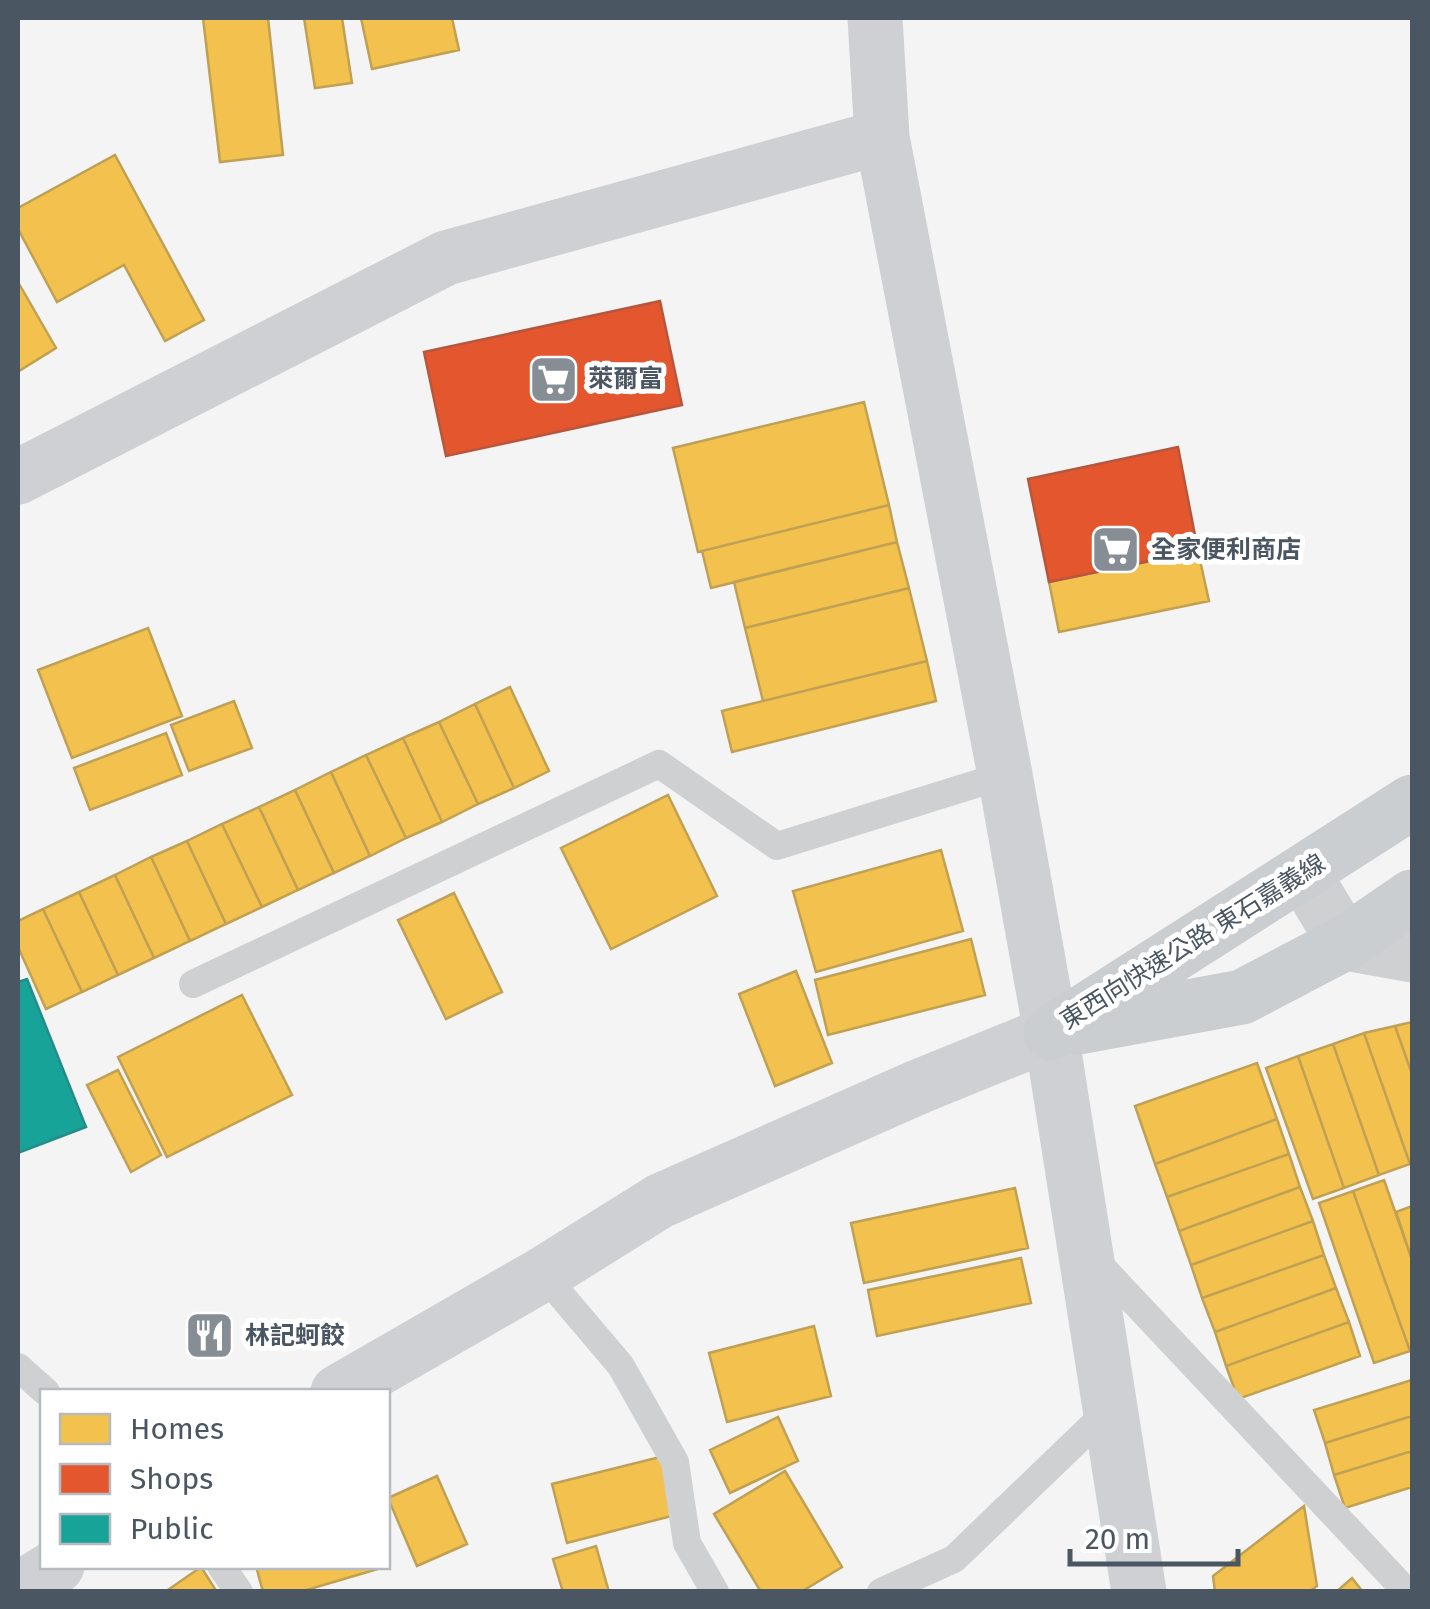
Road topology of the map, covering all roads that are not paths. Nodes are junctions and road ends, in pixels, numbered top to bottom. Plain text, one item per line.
1 (874, 18) edge
2 (882, 138) junction
3 (18, 477) edge
4 (1006, 775) junction
5 (1412, 802) edge
6 (1303, 873) junction
7 (1412, 897) edge
8 (1345, 943) junction
9 (1412, 955) edge
10 (192, 984) dead end
11 (1051, 1032) junction
12 (1084, 1248) junction
13 (543, 1274) junction
14 (18, 1367) edge
15 (43, 1389) edge
16 (343, 1389) edge
17 (1110, 1410) junction
18 (52, 1569) edge
19 (223, 1569) edge
20 (18, 1590) edge
21 (239, 1592) edge
22 (715, 1592) edge
23 (881, 1592) edge
24 (1139, 1592) edge
25 (1407, 1592) edge

1 - 2 street
2 - 3 street
2 - 4 street
4 - 10 lane
4 - 11 street
5 - 6 main road, 東西向快速公路 東石嘉義線
6 - 8 street
6 - 11 main road, 東西向快速公路 東石嘉義線
7 - 8 main road, 東西向快速公路 東石嘉義線
8 - 9 street
8 - 11 main road, 東西向快速公路 東石嘉義線
11 - 12 street
11 - 13 street
12 - 17 street
12 - 25 lane
13 - 16 street
13 - 22 lane
14 - 15 lane
17 - 23 lane
17 - 24 street
18 - 20 street
19 - 21 lane

